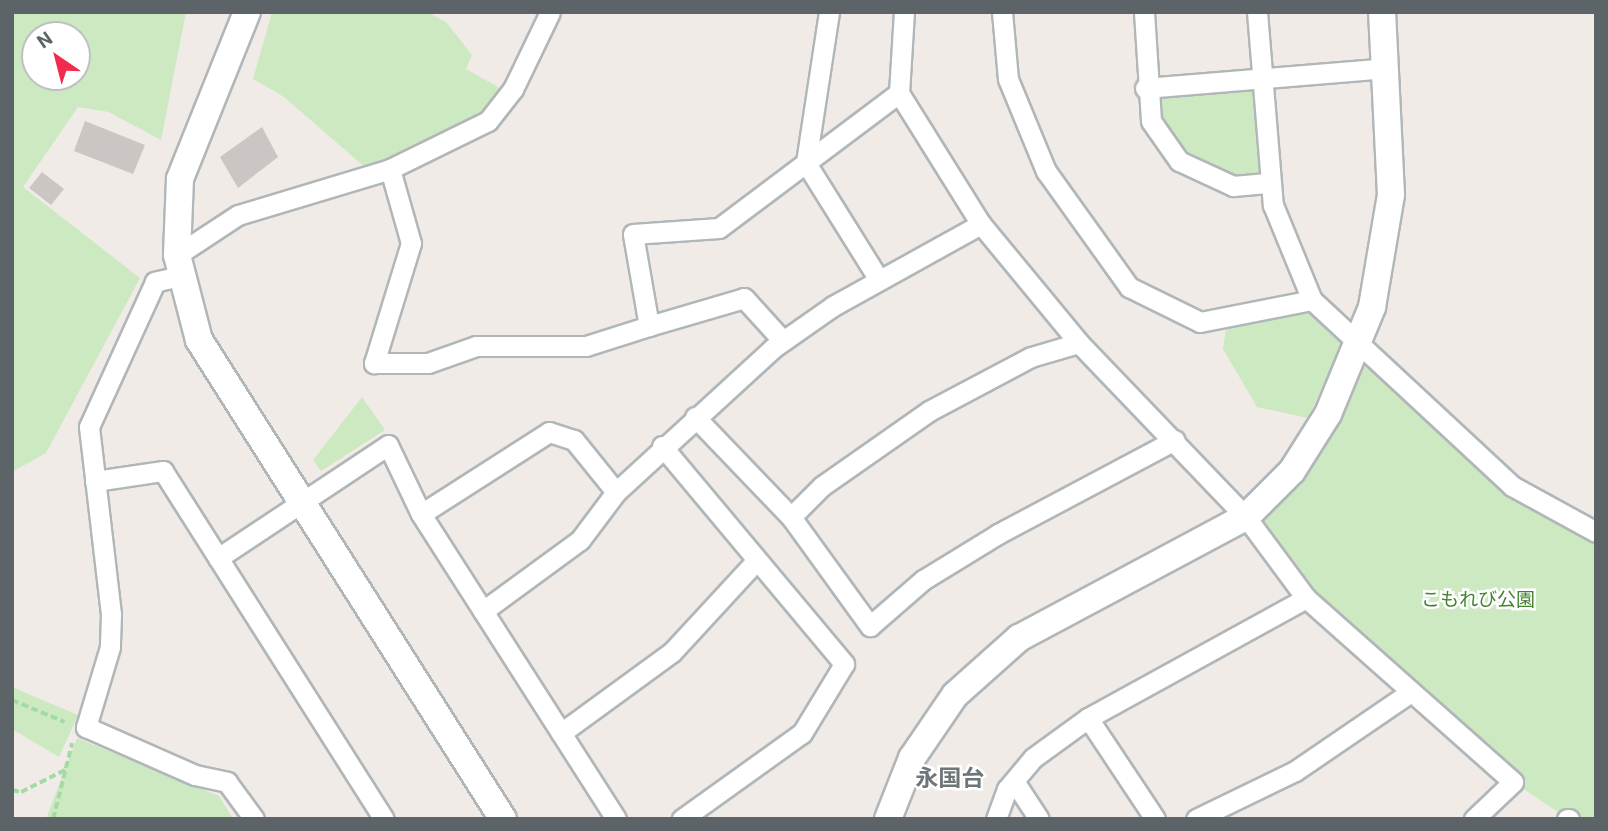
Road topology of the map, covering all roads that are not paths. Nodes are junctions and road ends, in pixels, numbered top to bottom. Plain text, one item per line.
1 (247, 12) edge
2 (550, 12) edge
3 (829, 12) edge
4 (904, 12) edge
5 (1002, 12) edge
6 (1144, 12) edge
7 (1257, 12) edge
8 (1382, 12) edge
9 (1386, 68) junction
10 (1259, 79) junction
11 (1145, 88) junction
12 (899, 93) junction
13 (806, 163) junction
14 (390, 169) junction
15 (1269, 183) junction
16 (981, 224) junction
17 (178, 265) junction
18 (879, 280) junction
19 (1312, 300) junction
20 (649, 326) junction
21 (783, 341) junction
22 (1359, 342) junction
23 (1079, 343) junction
24 (695, 417) junction
25 (1175, 440) junction
26 (662, 446) junction
27 (95, 481) junction
28 (616, 492) junction
29 (300, 503) junction
30 (421, 514) junction
31 (791, 517) junction
32 (1246, 517) junction
33 (1596, 532) edge
34 (218, 558) junction
35 (757, 560) junction
36 (1306, 598) junction
37 (483, 611) junction
38 (1408, 694) junction
39 (1088, 718) junction
40 (561, 733) junction
41 (1014, 781) junction
42 (254, 819) edge
43 (384, 819) edge
44 (503, 819) edge
45 (616, 819) edge
46 (682, 819) edge
47 (888, 819) edge
48 (996, 819) edge
49 (1039, 819) edge
50 (1155, 819) edge
51 (1196, 819) edge
52 (1474, 819) edge

1 - 17 street
2 - 14 street
3 - 13 street
4 - 12 street
5 - 19 street
6 - 11 street
7 - 10 street
8 - 9 street
9 - 10 street
9 - 22 street
10 - 11 street
10 - 15 street
11 - 15 street
12 - 13 street
12 - 16 street
13 - 18 street
13 - 20 street
14 - 17 street
14 - 20 street
15 - 19 street
16 - 18 street
16 - 23 street
17 - 27 street
17 - 29 street
18 - 21 street
19 - 22 street
20 - 21 street
21 - 24 street
22 - 32 street
22 - 33 street
23 - 25 street
23 - 31 street
24 - 26 street
24 - 31 street
25 - 31 street
25 - 32 street
26 - 28 street
26 - 35 street
27 - 34 street
27 - 42 street
28 - 30 street
28 - 37 street
29 - 30 street
29 - 34 street
29 - 44 street
30 - 37 street
32 - 36 street
32 - 47 street
34 - 43 street
35 - 40 street
35 - 46 street
36 - 38 street
36 - 39 street
37 - 40 street
38 - 51 street
38 - 52 street
39 - 41 street
39 - 50 street
40 - 45 street
41 - 48 street
41 - 49 street

